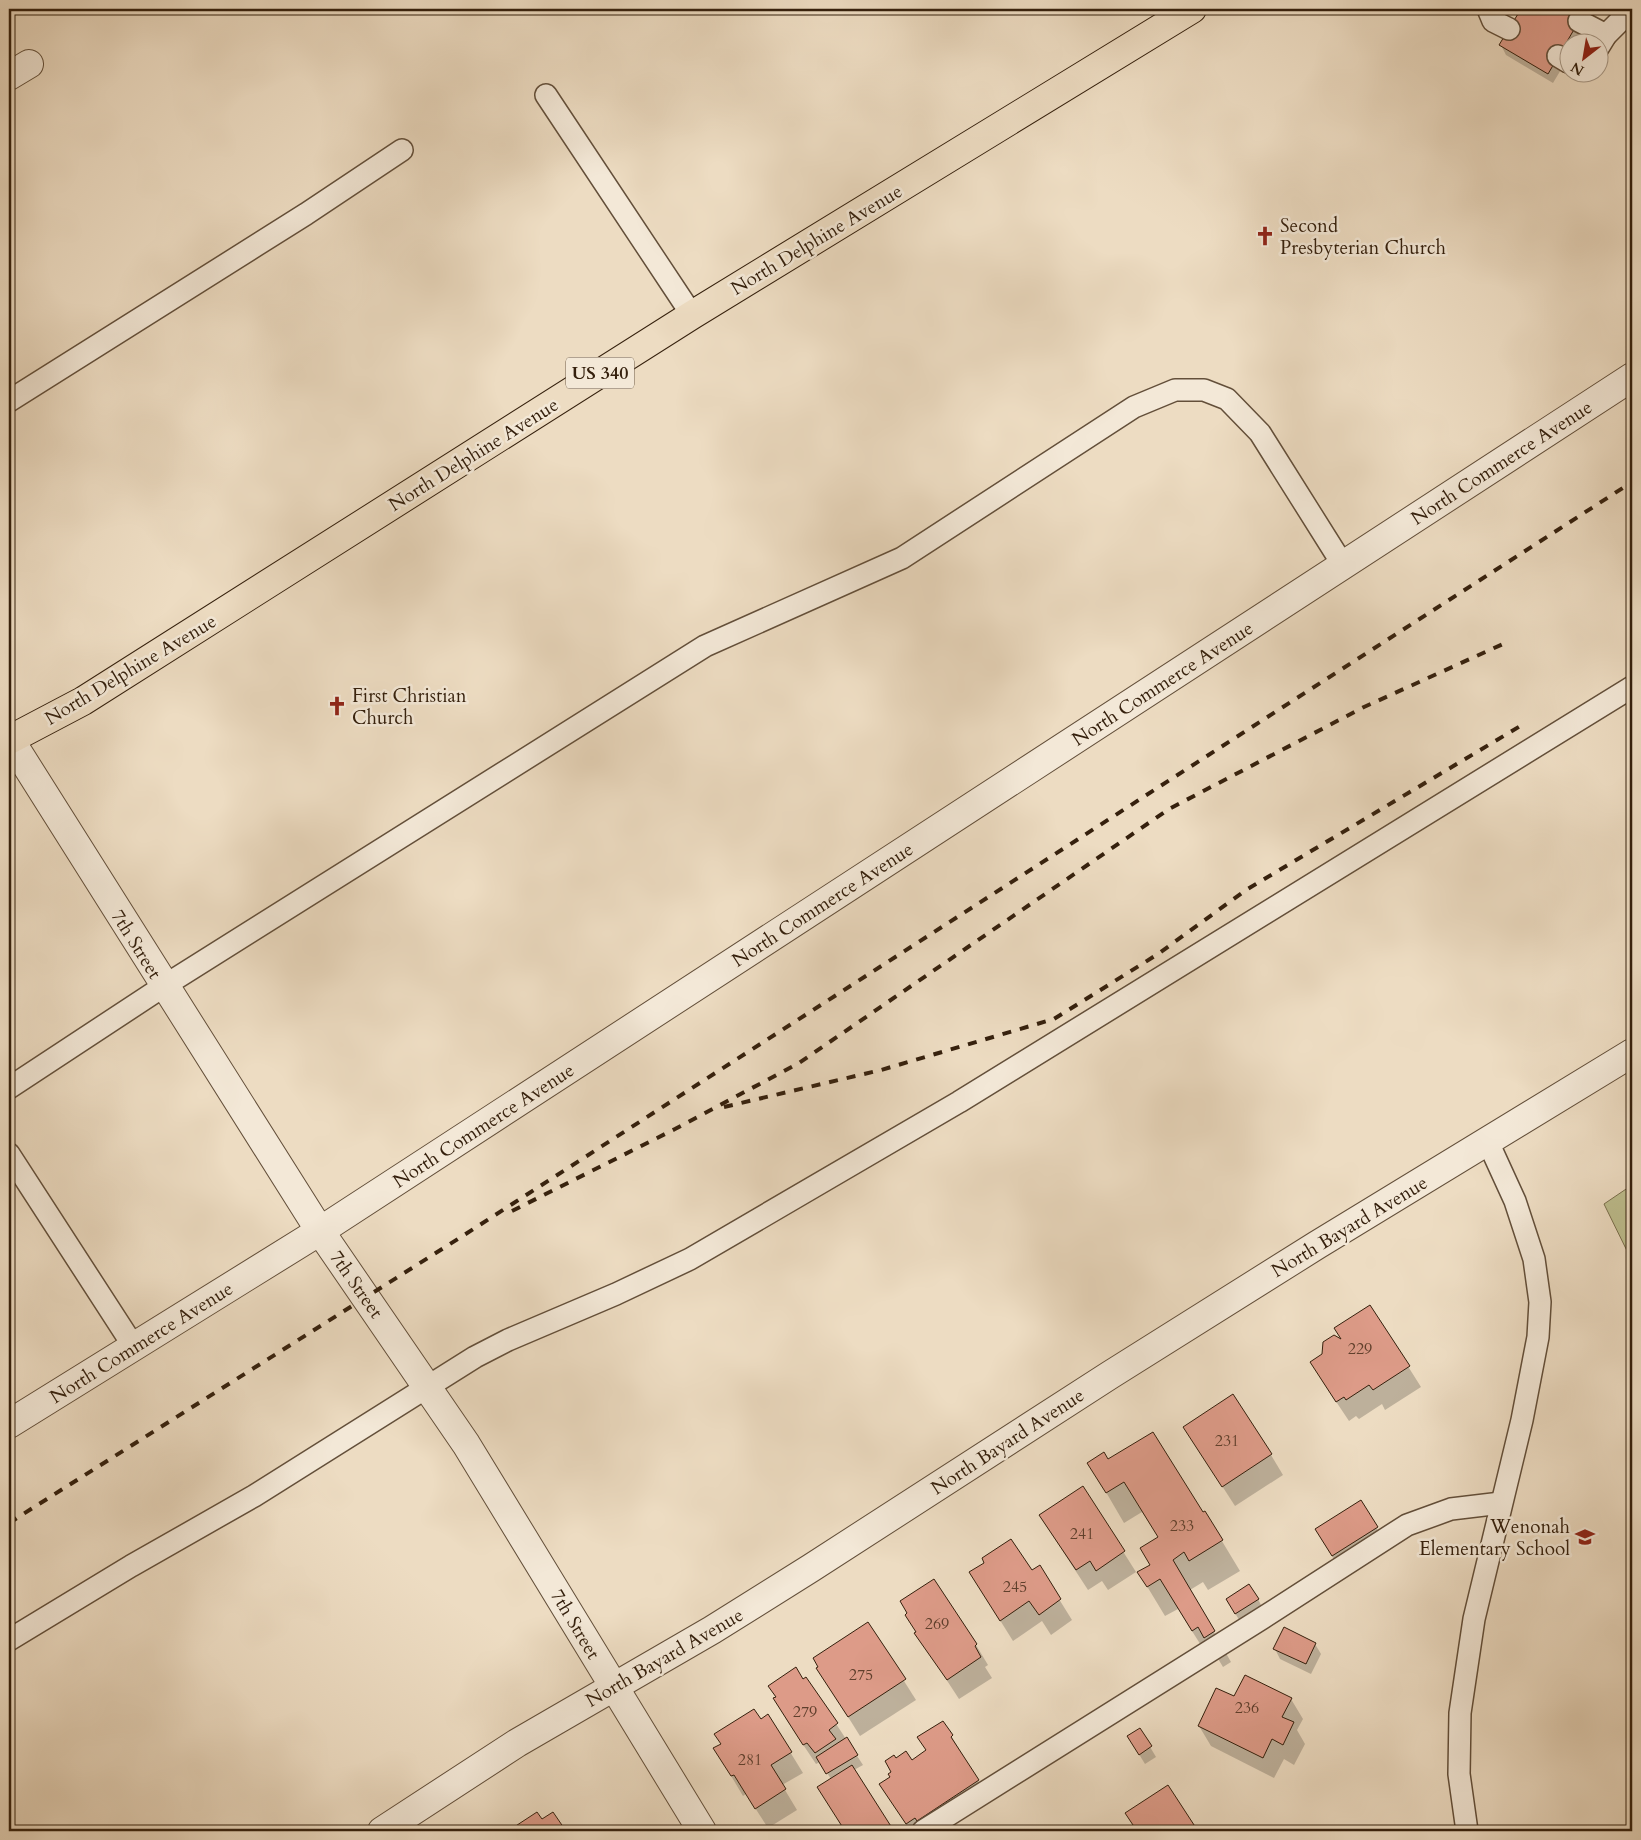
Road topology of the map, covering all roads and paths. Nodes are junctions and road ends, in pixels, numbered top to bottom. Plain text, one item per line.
1 (1192, 9) edge
2 (1488, 9) edge
3 (1629, 12) edge
4 (1579, 21) dead end
5 (1509, 29) dead end
6 (1591, 32) edge
7 (1608, 35) edge
8 (546, 95) dead end
9 (402, 150) dead end
10 (692, 315) junction
11 (1632, 377) edge
12 (9, 401) edge
13 (1342, 565) junction
14 (1632, 687) edge
15 (9, 739) edge
16 (164, 986) junction
17 (1632, 1053) edge
18 (9, 1088) edge
19 (1488, 1142) junction
20 (9, 1154) edge
21 (320, 1231) junction
22 (134, 1347) junction
23 (428, 1387) junction
24 (9, 1424) edge
25 (1501, 1503) junction
26 (9, 1640) edge
27 (614, 1686) junction
28 (382, 1831) edge
29 (702, 1831) edge
30 (923, 1831) edge
31 (1467, 1831) edge

1 - 10 main road, North Delphine Avenue / US 340
2 - 5 lane
3 - 7 lane
4 - 6 lane
8 - 10 lane
9 - 12 lane
10 - 15 main road, North Delphine Avenue / US 340
11 - 13 street, North Commerce Avenue
13 - 16 lane
13 - 21 street, North Commerce Avenue
14 - 23 lane
15 - 16 street, 7th Street
16 - 18 lane
16 - 21 street, 7th Street
17 - 19 street, North Bayard Avenue
19 - 25 lane
19 - 27 street, North Bayard Avenue
20 - 22 lane
21 - 22 street, North Commerce Avenue
21 - 23 street, 7th Street
22 - 24 street, North Commerce Avenue
23 - 26 lane
23 - 27 street, 7th Street
25 - 30 lane
25 - 31 lane
27 - 28 street, North Bayard Avenue
27 - 29 street, 7th Street

